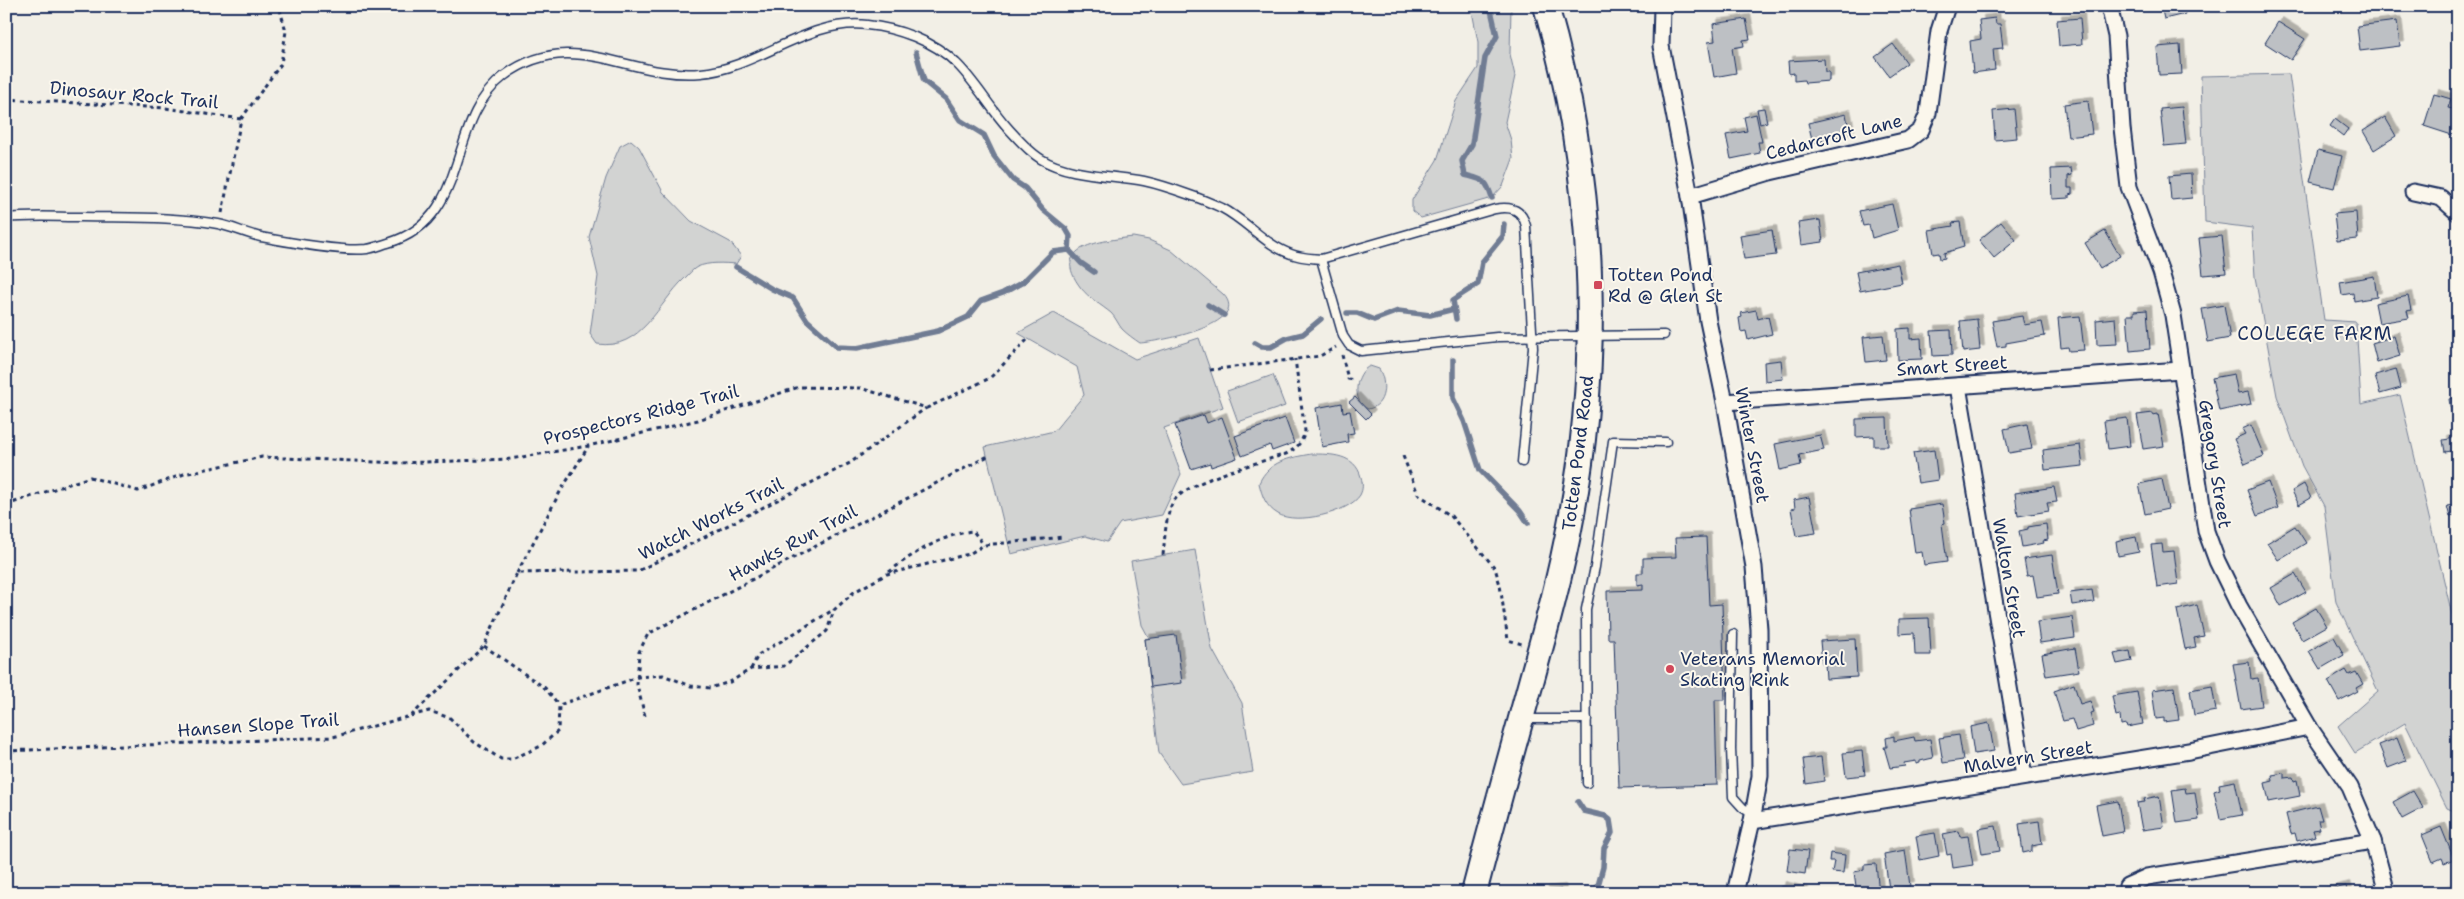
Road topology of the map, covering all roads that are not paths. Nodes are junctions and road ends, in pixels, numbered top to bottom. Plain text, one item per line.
1 (1546, 6) edge
2 (1662, 6) edge
3 (1948, 6) edge
4 (2109, 6) edge
5 (2413, 192) dead end
6 (1690, 196) junction
7 (2458, 213) edge
8 (6, 218) edge
9 (1321, 259) junction
10 (1664, 335) dead end
11 (1533, 336) junction
12 (1589, 336) junction
13 (2181, 370) junction
14 (1958, 386) junction
15 (1725, 402) junction
16 (1666, 442) dead end
17 (1522, 462) dead end
18 (1733, 634) dead end
19 (1521, 718) junction
20 (1587, 719) junction
21 (2309, 727) junction
22 (2024, 776) junction
23 (1587, 783) dead end
24 (1753, 818) junction
25 (2373, 841) junction
26 (2127, 886) dead end
27 (1474, 893) edge
28 (1735, 893) edge
29 (2387, 893) edge

1 - 12 main road, Totten Pond Road
2 - 6 street, Winter Street
3 - 6 street, Cedarcroft Lane
4 - 13 street, Gregory Street
5 - 7 street
6 - 15 street, Winter Street
8 - 9 lane
9 - 11 lane
9 - 11 lane
10 - 12 lane
11 - 12 lane
11 - 17 lane
12 - 19 main road, Totten Pond Road
13 - 14 street, Smart Street
13 - 21 street, Gregory Street
14 - 15 street, Smart Street
14 - 22 street, Walton Street
15 - 24 street, Winter Street
16 - 20 lane
18 - 24 lane
19 - 20 lane
19 - 27 main road, Totten Pond Road
20 - 23 lane
21 - 22 street, Malvern Street
21 - 25 street, Gregory Street
22 - 24 street, Malvern Street
24 - 28 street, Winter Street
25 - 26 street
25 - 29 street, Gregory Street

